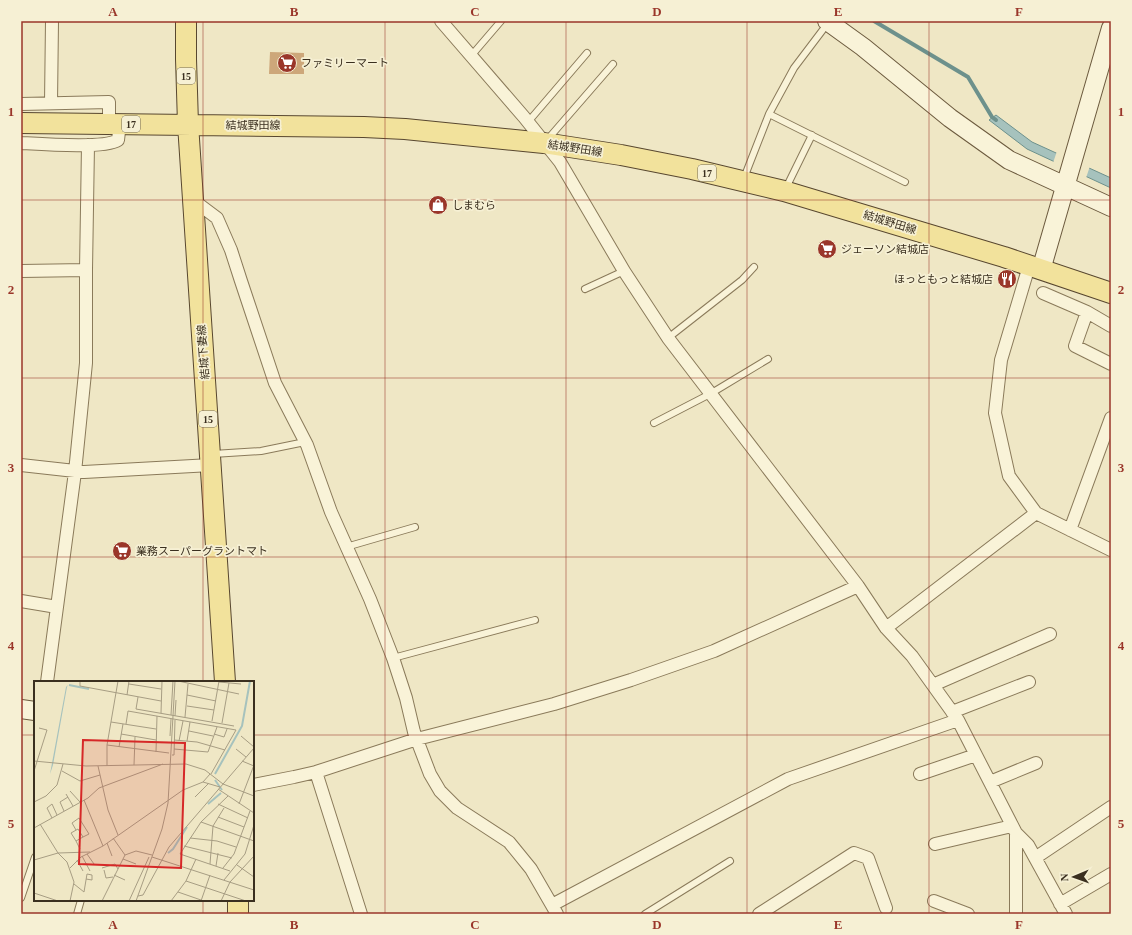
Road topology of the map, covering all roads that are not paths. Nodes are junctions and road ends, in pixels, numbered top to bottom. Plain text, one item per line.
1 (52, 21) edge
2 (186, 21) edge
3 (441, 21) edge
4 (501, 21) edge
5 (828, 22) edge
6 (1111, 28) edge
7 (587, 53) dead end
8 (471, 56) junction
9 (613, 64) dead end
10 (51, 103) junction
11 (21, 104) edge
12 (769, 114) junction
13 (528, 122) junction
14 (21, 123) edge
15 (114, 123) junction
16 (188, 124) junction
17 (812, 136) junction
18 (21, 143) edge
19 (544, 143) junction
20 (88, 145) junction
21 (743, 181) junction
22 (905, 182) dead end
23 (1065, 186) junction
24 (784, 191) junction
25 (193, 200) junction
26 (1111, 207) edge
27 (754, 267) dead end
28 (1035, 268) junction
29 (86, 270) junction
30 (21, 271) edge
31 (624, 271) junction
32 (584, 289) dead end
33 (1043, 293) dead end
34 (1111, 293) edge
35 (1087, 312) junction
36 (1111, 326) edge
37 (668, 338) junction
38 (768, 359) dead end
39 (1111, 364) edge
40 (710, 394) junction
41 (1111, 418) edge
42 (654, 423) dead end
43 (305, 442) junction
44 (210, 460) junction
45 (21, 465) edge
46 (75, 472) junction
47 (1036, 513) junction
48 (415, 526) dead end
49 (1070, 530) junction
50 (346, 547) junction
51 (1111, 550) edge
52 (858, 586) junction
53 (21, 601) edge
54 (57, 607) junction
55 (535, 620) dead end
56 (886, 628) junction
57 (1050, 634) dead end
58 (393, 658) junction
59 (47, 681) edge
60 (225, 681) edge
61 (1029, 682) dead end
62 (933, 685) junction
63 (21, 709) edge
64 (34, 711) edge
65 (955, 716) junction
66 (417, 739) junction
67 (976, 755) junction
68 (1036, 763) dead end
69 (316, 772) junction
70 (920, 774) dead end
71 (990, 782) junction
72 (254, 785) edge
73 (1111, 807) edge
74 (1014, 830) junction
75 (935, 844) dead end
76 (1034, 858) junction
77 (34, 860) edge
78 (730, 861) dead end
79 (1111, 874) edge
80 (21, 898) edge
81 (81, 901) edge
82 (238, 901) edge
83 (934, 901) dead end
84 (777, 909) edge
85 (1063, 909) edge
86 (554, 910) edge
87 (885, 912) edge
88 (77, 914) edge
89 (238, 914) edge
90 (361, 914) edge
91 (645, 914) edge
92 (760, 914) edge
93 (968, 914) edge
94 (1016, 914) edge

1 - 10 street
2 - 16 main road, 結城下妻線 / 15
3 - 8 street
4 - 8 lane
5 - 12 lane
5 - 23 street
6 - 23 street
7 - 13 lane
8 - 13 street
9 - 19 lane
10 - 11 street
10 - 15 street
12 - 17 lane
12 - 21 lane
13 - 19 street
14 - 15 main road, 結城野田線 / 17
15 - 16 main road, 結城野田線 / 17
15 - 20 street
16 - 19 main road, 結城野田線 / 17
16 - 25 main road, 結城下妻線 / 15
17 - 22 lane
17 - 24 lane
18 - 20 street
19 - 21 main road, 結城野田線 / 17
19 - 31 street
20 - 29 street
21 - 24 main road, 結城野田線 / 17
23 - 26 street
23 - 28 street
24 - 28 main road, 結城野田線 / 17
25 - 43 street
25 - 44 main road, 結城下妻線 / 15
27 - 37 lane
28 - 34 main road, 結城野田線 / 17
28 - 47 street
29 - 30 street
29 - 46 street
31 - 32 lane
31 - 37 street
33 - 35 street
35 - 36 street
35 - 39 street
37 - 40 street
38 - 40 lane
40 - 42 lane
40 - 52 street
41 - 49 street
43 - 44 lane
43 - 50 street
44 - 46 street
44 - 60 main road, 結城下妻線 / 15
45 - 46 street
46 - 54 street
47 - 49 street
47 - 56 street
48 - 50 lane
49 - 51 street
50 - 58 street
52 - 56 street
52 - 66 street
53 - 54 street
54 - 59 street
55 - 58 lane
56 - 62 street
57 - 62 street
58 - 66 street
61 - 65 street
62 - 65 street
63 - 64 street
65 - 67 street
65 - 86 street
66 - 69 street
66 - 86 street
67 - 70 street
67 - 71 street
68 - 71 street
69 - 72 street
69 - 90 street
71 - 74 street
73 - 76 street
74 - 75 street
74 - 76 street
74 - 94 street
76 - 85 street
77 - 80 lane
78 - 91 lane
79 - 85 street
81 - 88 lane
82 - 89 main road
83 - 93 street
84 - 87 street
84 - 92 street

